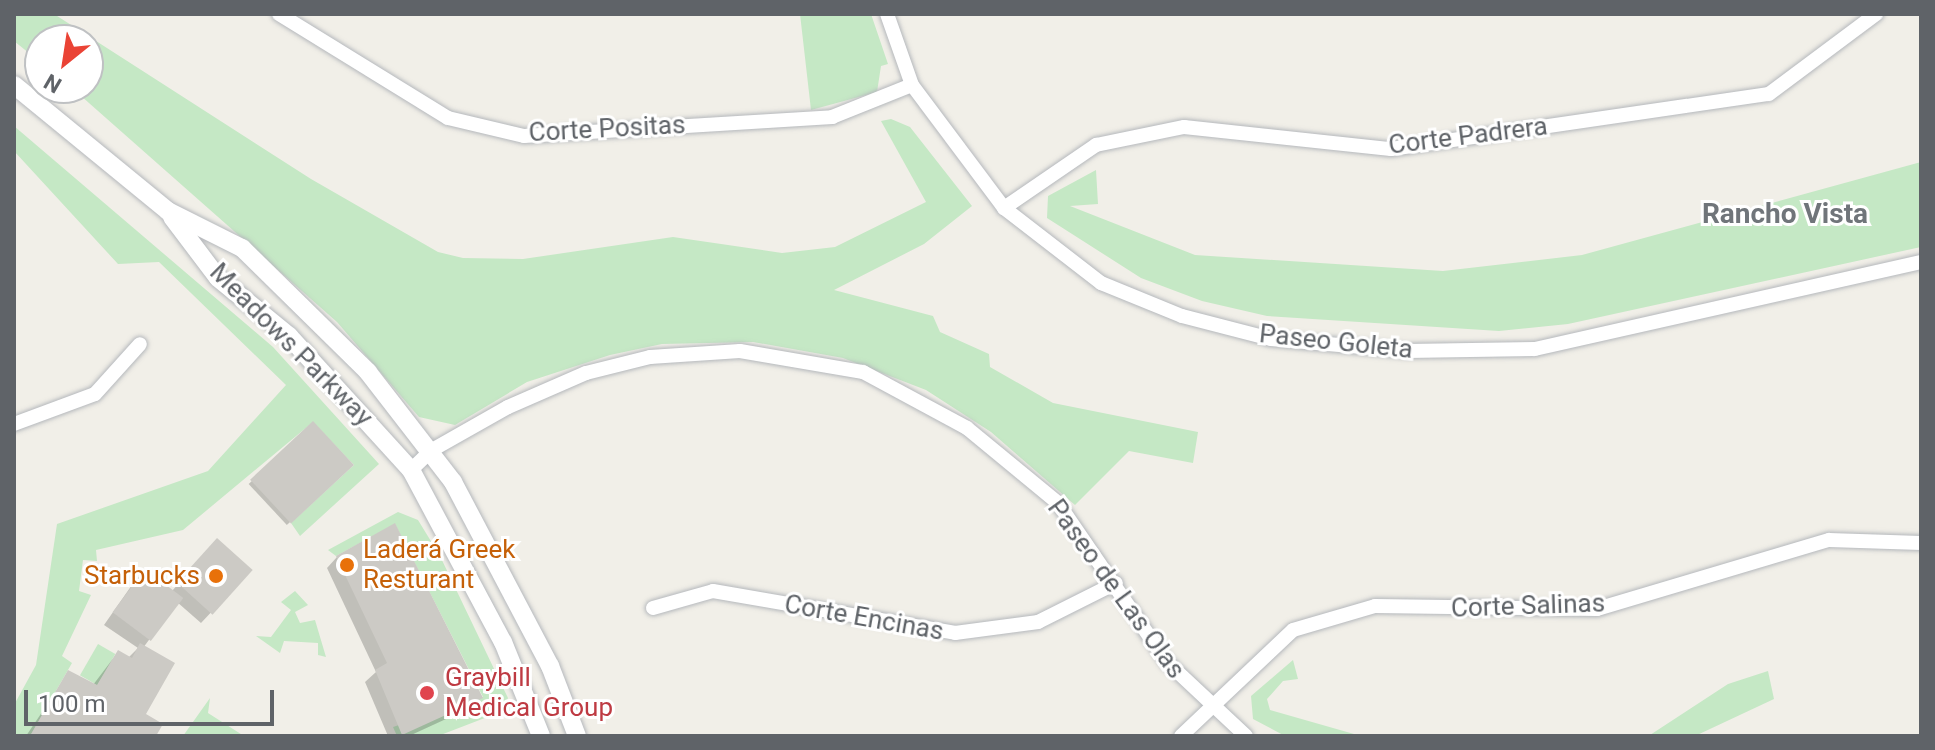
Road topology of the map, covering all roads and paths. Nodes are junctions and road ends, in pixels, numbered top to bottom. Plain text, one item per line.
1 (279, 14) edge
2 (887, 14) edge
3 (1876, 14) edge
4 (14, 85) edge
5 (912, 85) junction
6 (1004, 208) junction
7 (168, 211) junction
8 (1921, 262) edge
9 (140, 344) dead end
10 (14, 424) edge
11 (432, 450) junction
12 (411, 470) junction
13 (1921, 543) edge
14 (1116, 583) junction
15 (653, 608) dead end
16 (1207, 707) junction
17 (541, 736) edge
18 (577, 736) edge
19 (1181, 736) edge
20 (1246, 736) edge

1 - 5 street, Corte Positas
2 - 5 street, Paseo Goleta
3 - 6 street, Corte Padrera
4 - 7 main road, Meadows Parkway
5 - 6 street, Paseo Goleta
6 - 8 street, Paseo Goleta
7 - 11 main road, Meadows Parkway
7 - 12 main road, Meadows Parkway
9 - 10 street
11 - 12 street, Paseo de Las Olas
11 - 14 street, Paseo de Las Olas
11 - 18 main road, Meadows Parkway
12 - 17 main road, Meadows Parkway
13 - 16 street, Corte Salinas
14 - 15 street, Corte Encinas
14 - 16 street, Paseo de Las Olas
16 - 19 street, Corte Salinas
16 - 20 street, Paseo de Las Olas

